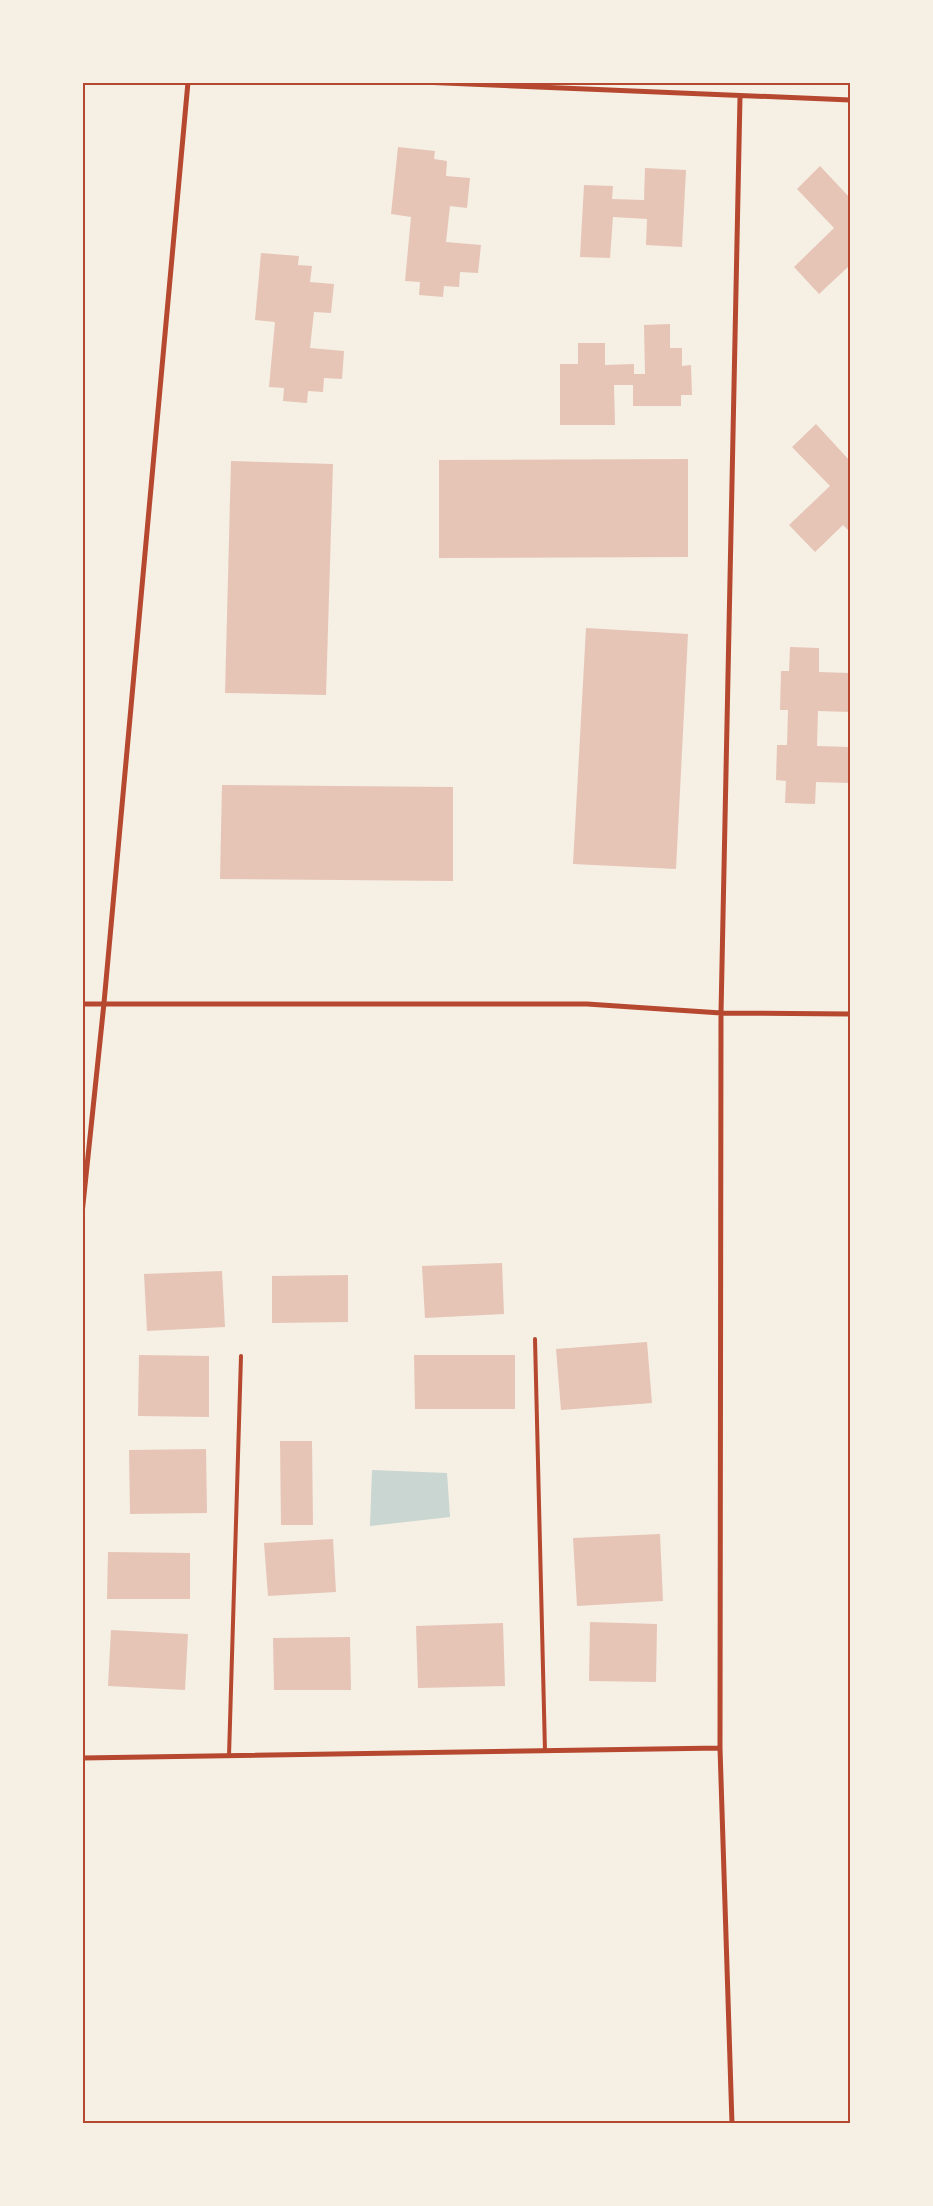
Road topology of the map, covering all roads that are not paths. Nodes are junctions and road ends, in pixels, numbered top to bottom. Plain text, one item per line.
1 (188, 82) edge
2 (421, 82) edge
3 (740, 97) junction
4 (850, 100) edge
5 (104, 1003) junction
6 (82, 1004) edge
7 (721, 1013) junction
8 (850, 1014) edge
9 (82, 1214) edge
10 (535, 1340) dead end
11 (241, 1356) dead end
12 (720, 1748) junction
13 (545, 1751) junction
14 (229, 1756) junction
15 (82, 1758) edge
16 (732, 2124) edge

1 - 5 street
2 - 3 street
3 - 4 street
3 - 7 street
5 - 6 street
5 - 7 street
5 - 9 street
7 - 8 street
7 - 12 street
10 - 13 lane
11 - 14 lane
12 - 13 street
12 - 16 street
13 - 14 street
14 - 15 street

